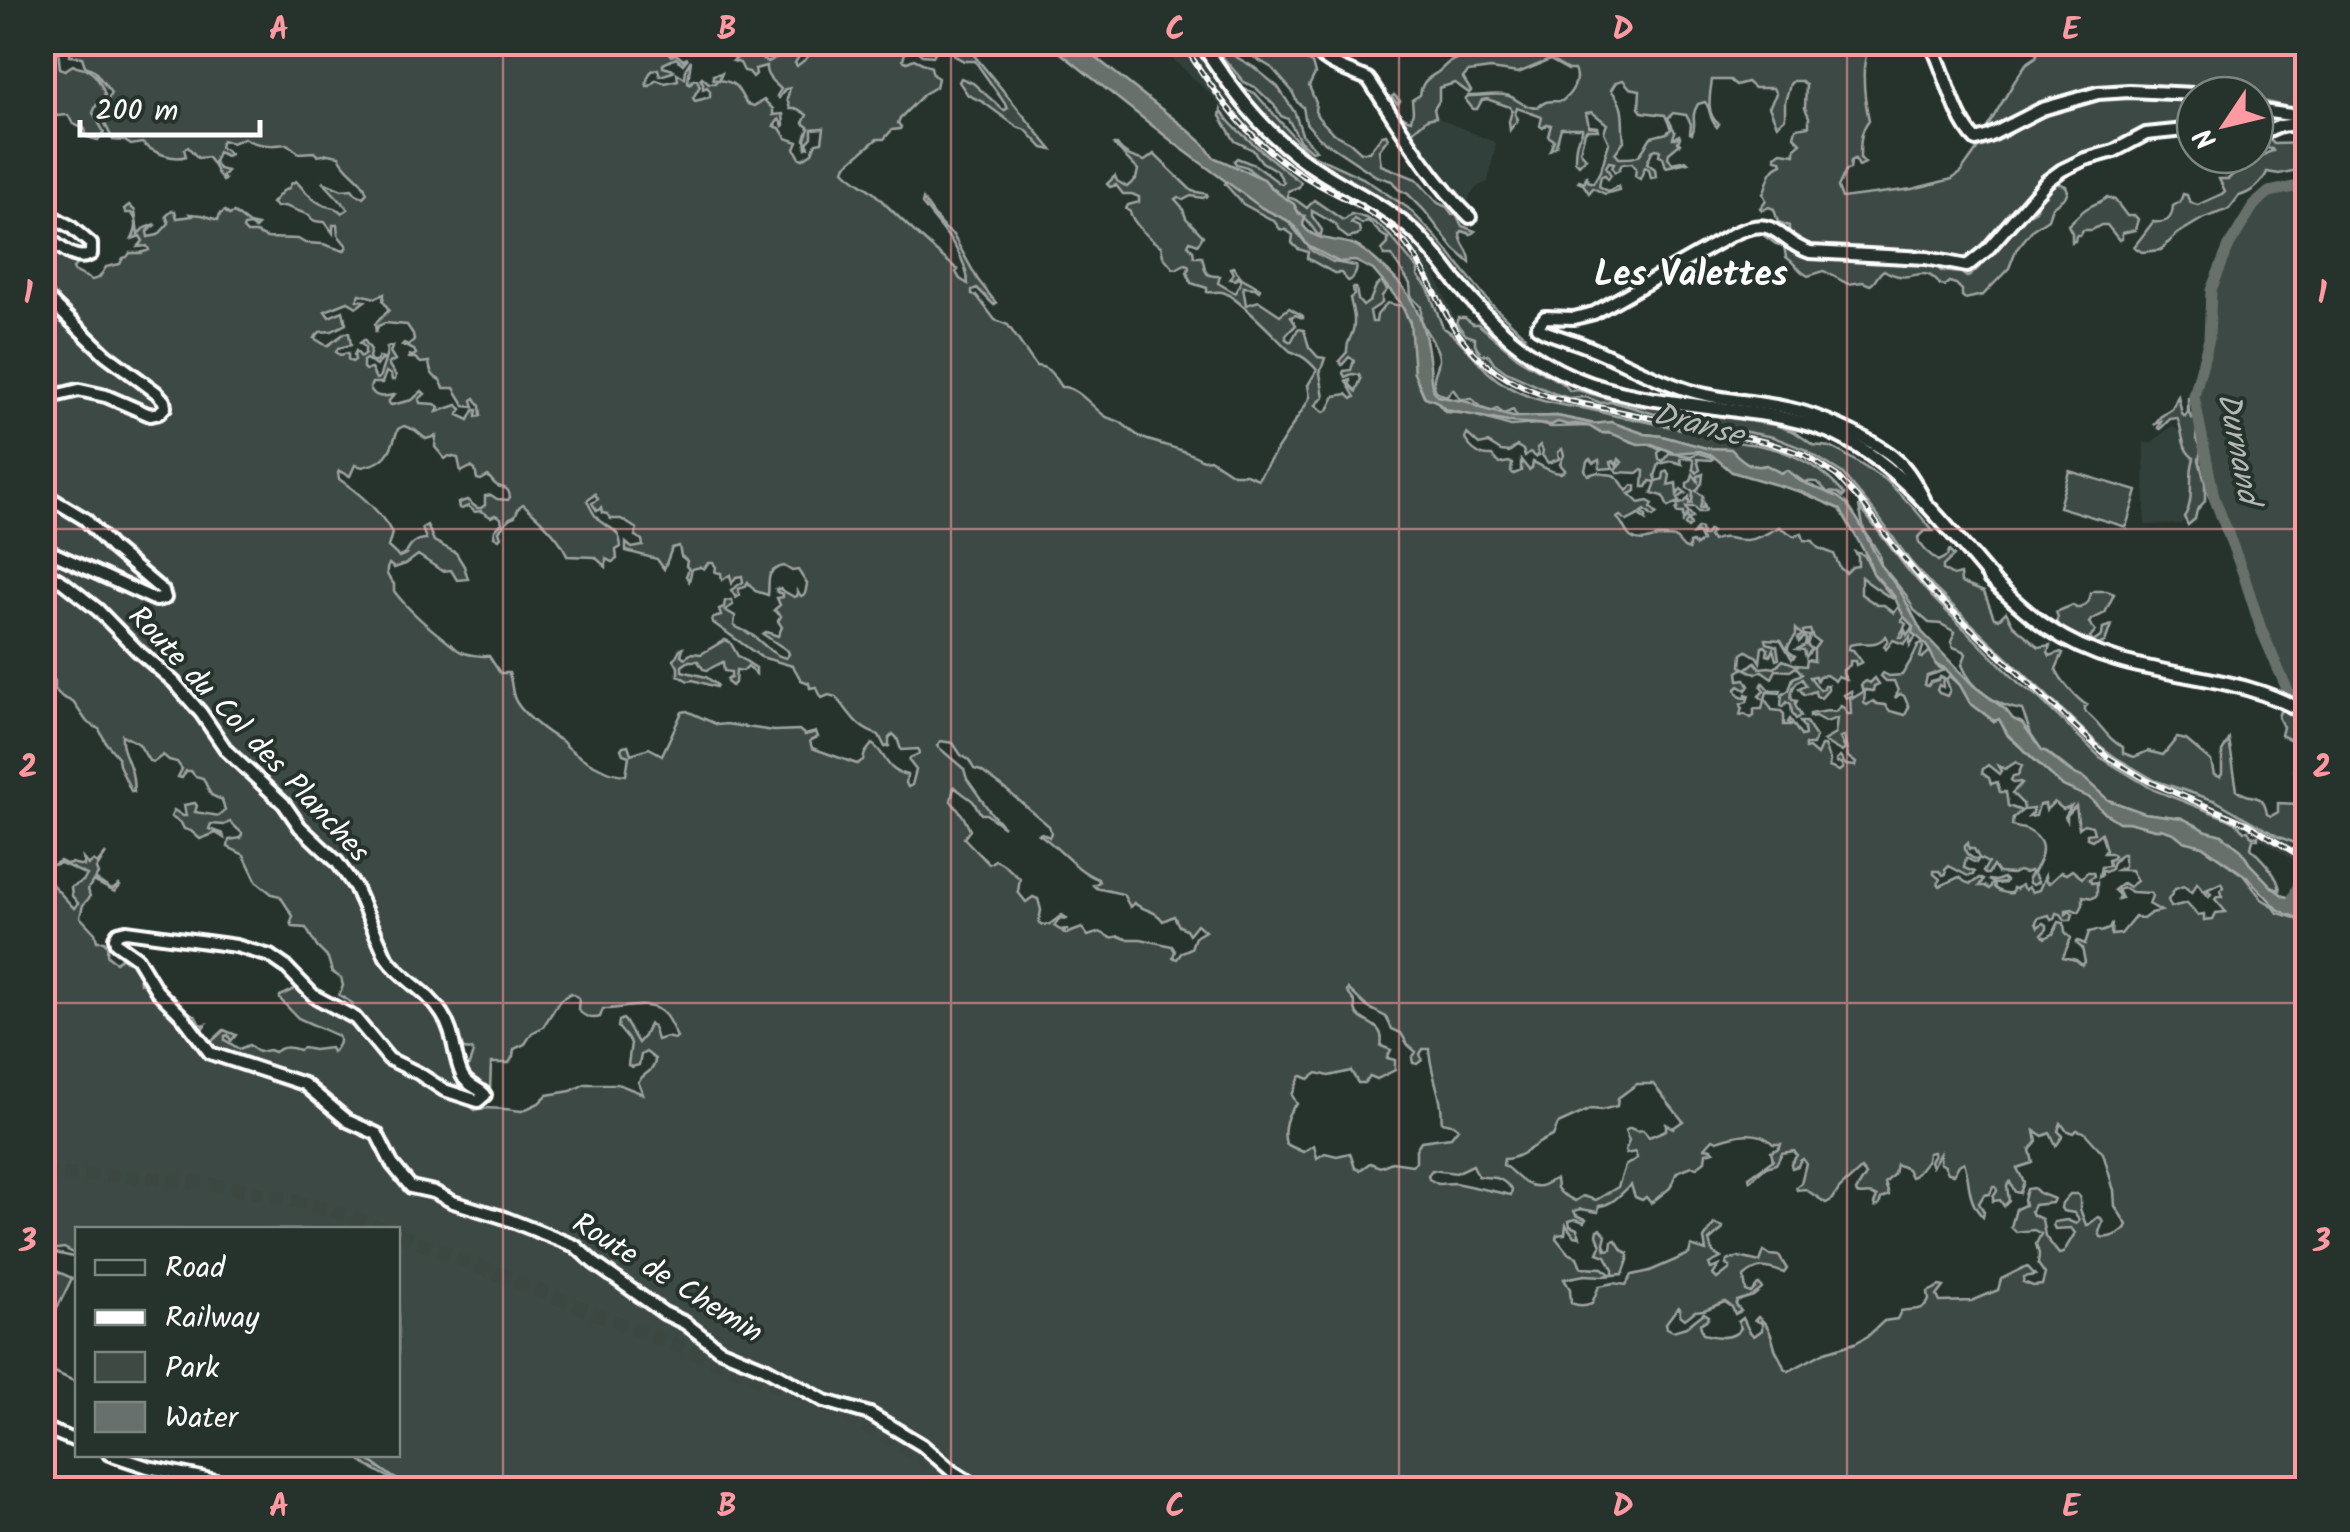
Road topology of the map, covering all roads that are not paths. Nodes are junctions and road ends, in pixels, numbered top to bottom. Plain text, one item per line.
1 (1202, 42) edge
2 (1310, 42) edge
3 (1930, 42) edge
4 (2175, 93) edge
5 (2275, 113) edge
6 (2308, 126) edge
7 (2275, 127) edge
8 (2175, 131) edge
9 (42, 211) edge
10 (1470, 217) dead end
11 (42, 233) edge
12 (42, 293) edge
13 (42, 399) edge
14 (1802, 424) junction
15 (1906, 470) junction
16 (1906, 484) junction
17 (42, 494) edge
18 (1926, 505) junction
19 (42, 548) edge
20 (42, 570) edge
21 (1995, 584) junction
22 (2308, 715) edge
23 (456, 1052) joint
24 (42, 1427) edge
25 (75, 1441) edge
26 (116, 1457) edge
27 (260, 1490) edge
28 (982, 1490) edge

1 - 14 main road
2 - 10 street
3 - 4 street
5 - 6 street
6 - 7 street
8 - 15 street
9 - 11 street
12 - 13 street
14 - 16 main road
14 - 21 main road
15 - 16 street
15 - 18 street
16 - 18 main road
17 - 19 street, Route du Col des Planches
18 - 21 main road
20 - 23 street, Route du Col des Planches
21 - 22 main road
23 - 28 street, Route de Chemin
24 - 25 street
26 - 27 street

